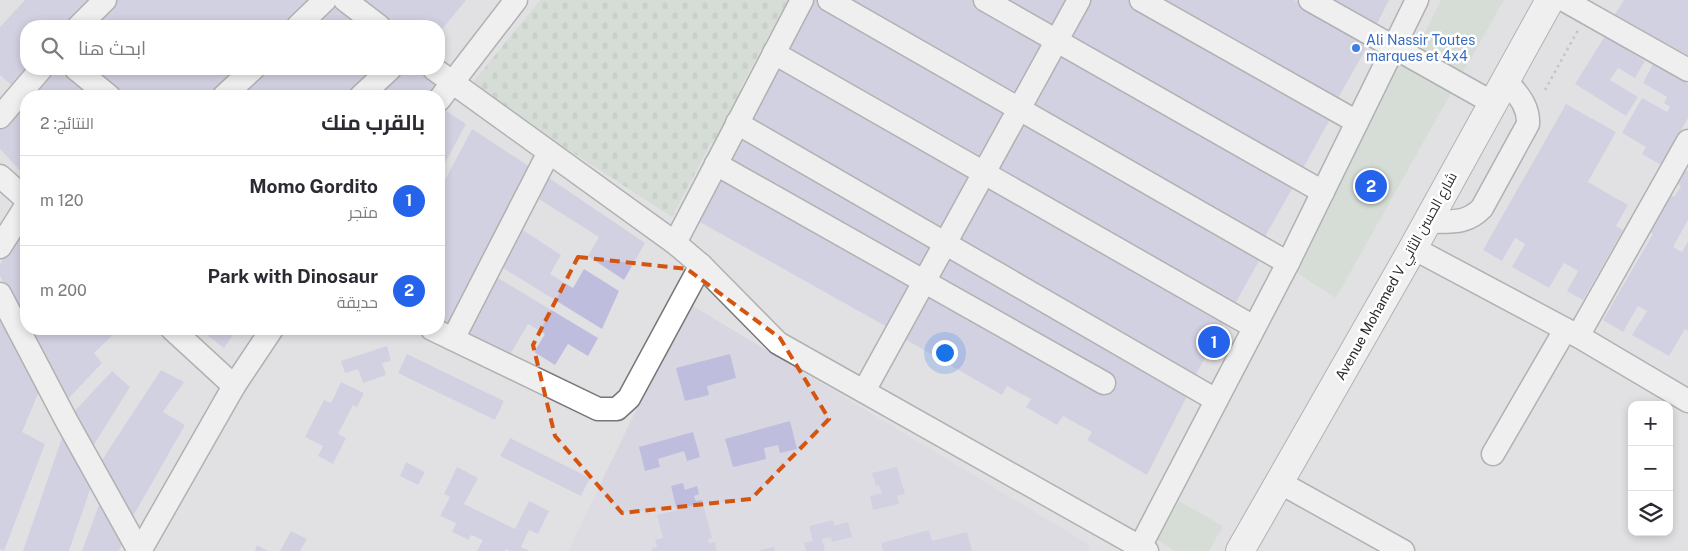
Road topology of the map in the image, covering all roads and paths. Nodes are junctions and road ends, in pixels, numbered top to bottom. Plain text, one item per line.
1 (105, 0) edge
2 (325, 0) edge
3 (345, 0) edge
4 (516, 0) edge
5 (802, 0) edge
6 (829, 0) edge
7 (985, 0) edge
8 (1079, 0) edge
9 (1141, 0) edge
10 (1310, 0) edge
11 (1416, 0) edge
12 (1550, 0) edge
13 (1564, 0) edge
14 (1588, 14) junction
15 (86, 20) edge
16 (304, 20) edge
17 (371, 20) edge
18 (1057, 41) junction
19 (1393, 47) junction
20 (774, 53) junction
21 (1688, 70) edge
22 (36, 75) edge
23 (83, 75) edge
24 (247, 75) edge
25 (384, 75) edge
26 (437, 75) edge
27 (23, 90) edge
28 (102, 90) edge
29 (230, 90) edge
30 (367, 90) edge
31 (444, 90) edge
32 (1545, 90) dead end
33 (445, 91) edge
34 (1499, 92) junction
35 (20, 94) edge
36 (1019, 109) junction
37 (0, 117) edge
38 (1357, 122) junction
39 (737, 124) junction
40 (1687, 146) edge
41 (549, 152) junction
42 (716, 164) junction
43 (984, 173) junction
44 (0, 176) edge
45 (1323, 192) junction
46 (20, 194) edge
47 (20, 215) edge
48 (1427, 222) junction
49 (675, 243) junction
50 (945, 244) junction
51 (0, 247) edge
52 (1413, 248) junction
53 (1288, 263) junction
54 (701, 265) junction
55 (924, 282) junction
56 (0, 294) edge
57 (1254, 328) junction
58 (20, 332) edge
59 (1571, 333) junction
60 (22, 335) edge
61 (179, 335) edge
62 (268, 335) edge
63 (445, 335) edge
64 (453, 339) junction
65 (1104, 383) dead end
66 (234, 386) junction
67 (864, 391) junction
68 (1216, 400) junction
69 (1688, 401) edge
70 (1493, 454) dead end
71 (1280, 482) junction
72 (1143, 549) edge
73 (140, 551) edge
74 (1240, 551) edge
75 (1403, 551) edge

1 - 15 street
2 - 16 street
3 - 17 street
4 - 33 street
5 - 20 street
6 - 36 street
7 - 18 street
8 - 18 street
9 - 38 street
10 - 19 street
11 - 19 street
12 - 34 main road, Avenue Mohamed V شارع الحسن الثاني
13 - 14 street
14 - 21 street
14 - 32 path
18 - 36 street
18 - 45 street
19 - 34 street
19 - 38 street
20 - 39 street
20 - 43 street
22 - 27 street
23 - 28 street
24 - 29 street
25 - 30 street
26 - 31 street
33 - 41 street
34 - 48 main road, Avenue Mohamed V شارع الحسن الثاني
34 - 48 street
35 - 37 street
36 - 43 street
36 - 53 street
38 - 45 street
39 - 42 street
39 - 50 street
40 - 59 street
41 - 49 street
41 - 64 street
42 - 49 street
42 - 55 street
43 - 50 street
43 - 57 street
44 - 46 street
45 - 53 street
47 - 51 street
48 - 52 main road, Avenue Mohamed V شارع الحسن الثاني
49 - 54 street
50 - 55 street
50 - 68 street
52 - 59 street
52 - 71 main road, Avenue Mohamed V شارع الحسن الثاني
53 - 57 street
54 - 64 street
54 - 67 street
55 - 65 street
55 - 67 street
56 - 58 street
57 - 68 street
59 - 69 street
59 - 70 street
60 - 73 street
61 - 66 street
62 - 66 street
63 - 64 street
66 - 73 street
67 - 72 street
68 - 72 street
71 - 74 main road, Avenue Mohamed V شارع الحسن الثاني
71 - 75 street

